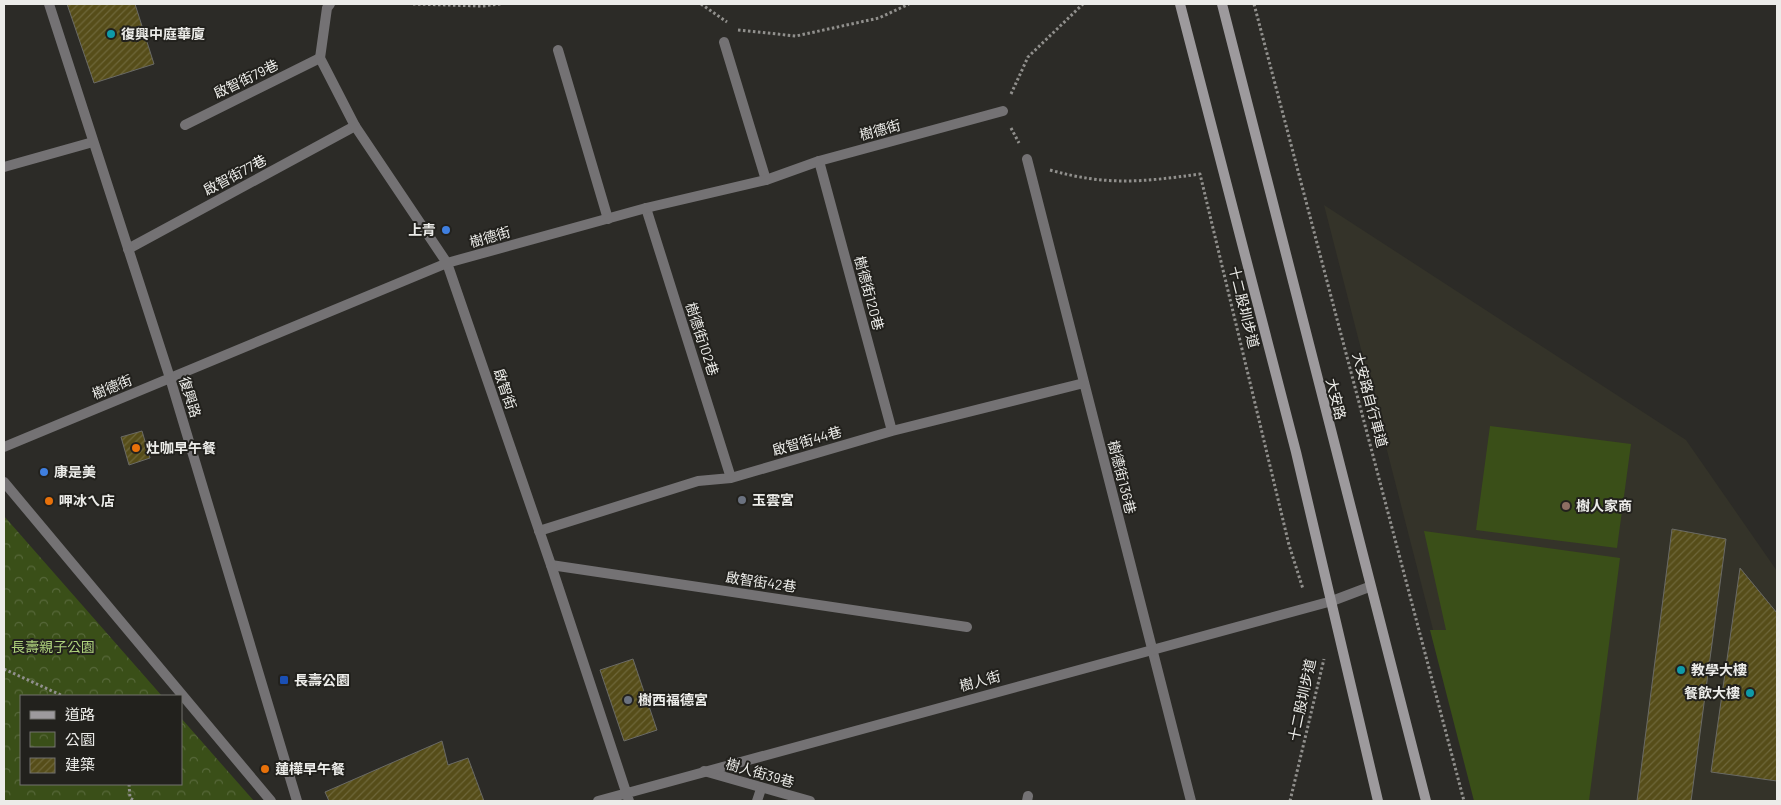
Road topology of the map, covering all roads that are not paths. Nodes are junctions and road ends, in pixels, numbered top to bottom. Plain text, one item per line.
1 (49, 4) edge
2 (1180, 4) edge
3 (1222, 4) edge
4 (326, 5) edge
5 (724, 42) dead end
6 (558, 50) dead end
7 (320, 58) junction
8 (1003, 111) road end
9 (185, 125) dead end
10 (355, 126) junction
11 (94, 142) junction
12 (1027, 159) road end
13 (819, 162) junction
14 (4, 167) edge
15 (766, 180) junction
16 (646, 208) junction
17 (608, 219) junction
18 (128, 248) junction
19 (447, 263) junction
20 (170, 378) junction
21 (1084, 383) junction
22 (892, 431) junction
23 (4, 447) edge
24 (731, 478) junction
25 (4, 482) edge
26 (539, 531) junction
27 (552, 565) junction
28 (1369, 587) junction
29 (1332, 601) junction
30 (967, 627) dead end
31 (1152, 649) junction
32 (704, 771) junction
33 (762, 790) junction
34 (627, 797) edge
35 (271, 801) edge
36 (297, 801) edge
37 (598, 801) edge
38 (757, 801) edge
39 (810, 801) edge
40 (1191, 801) edge
41 (1378, 801) edge
42 (1426, 801) edge

1 - 11 street, 復興路
2 - 29 street
3 - 28 street, 大安路
4 - 7 street
5 - 15 street
6 - 17 street
7 - 9 street, 啟智街79巷
7 - 10 street, 啟智街
8 - 13 street, 樹德街
10 - 18 street, 啟智街77巷
10 - 19 street, 啟智街
11 - 14 street
11 - 18 street, 復興路
12 - 21 street, 樹德街136巷
13 - 15 street, 樹德街
13 - 22 street, 樹德街120巷
15 - 16 street, 樹德街
16 - 17 street, 樹德街
16 - 24 street, 樹德街102巷
17 - 19 street, 樹德街
18 - 20 street, 復興路
19 - 20 street, 樹德街
19 - 26 street, 啟智街
20 - 23 street, 樹德街
20 - 36 street, 復興路
21 - 22 street, 啟智街44巷
21 - 31 street, 樹德街136巷
22 - 24 street, 啟智街44巷
24 - 26 street, 啟智街44巷
25 - 35 street
26 - 27 street, 啟智街
27 - 30 street, 啟智街42巷
27 - 34 street, 啟智街
28 - 29 street, 樹人街
28 - 42 street, 大安路
29 - 31 street, 樹人街
29 - 41 street
31 - 32 street, 樹人街
31 - 40 street, 樹德街136巷
32 - 33 street, 樹人街39巷
32 - 34 street, 樹人街
33 - 38 street
33 - 39 street, 樹人街39巷
34 - 37 street, 樹人街

